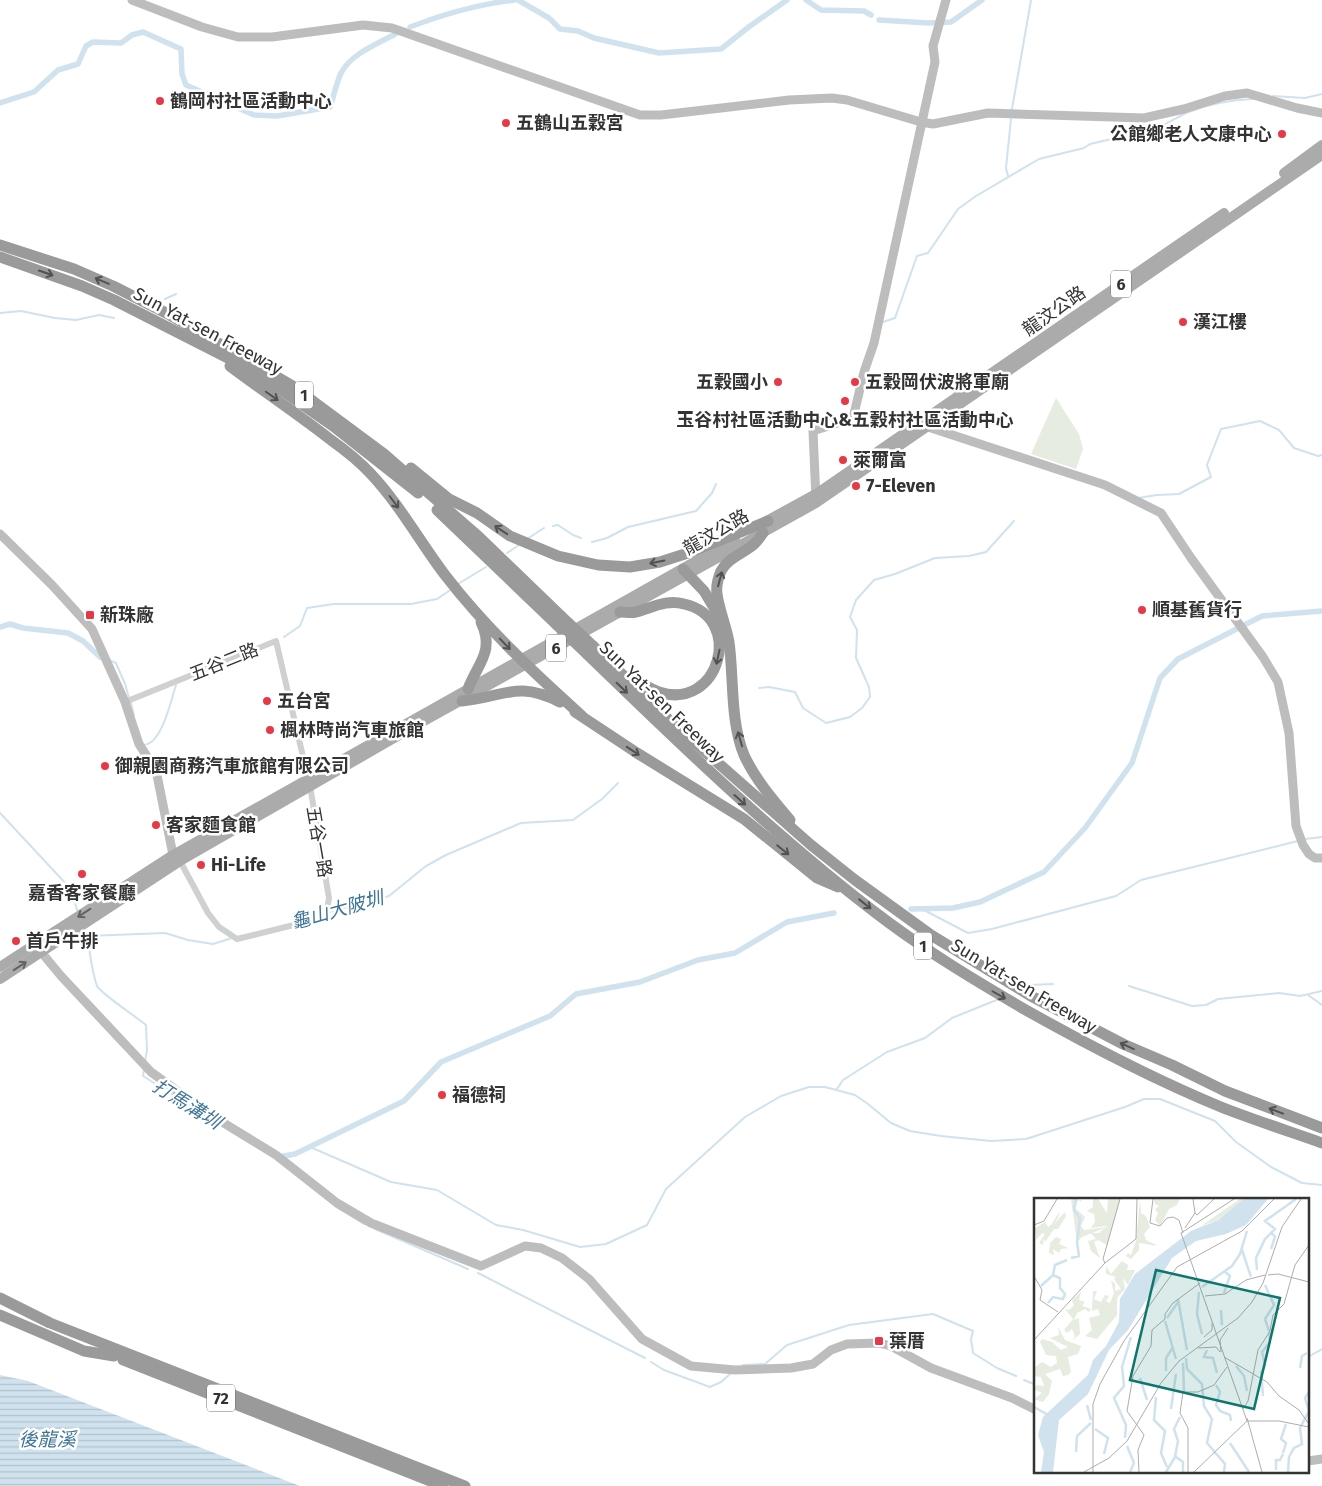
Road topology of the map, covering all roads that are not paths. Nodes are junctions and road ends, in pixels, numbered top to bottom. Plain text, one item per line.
1 (132, 0) edge
2 (946, 0) edge
3 (1322, 113) edge
4 (921, 122) junction
5 (1322, 146) edge
6 (1322, 155) edge
7 (0, 245) edge
8 (0, 257) edge
9 (1153, 266) junction
10 (205, 346) junction
11 (923, 425) junction
12 (361, 436) junction
13 (816, 498) junction
14 (783, 516) junction
15 (768, 521) junction
16 (763, 533) junction
17 (0, 534) edge
18 (686, 572) junction
19 (620, 612) junction
20 (478, 616) junction
21 (559, 620) junction
22 (728, 633) junction
23 (590, 650) junction
24 (522, 662) junction
25 (612, 665) junction
26 (468, 689) junction
27 (127, 701) junction
28 (462, 701) junction
29 (582, 716) junction
30 (309, 782) junction
31 (816, 850) junction
32 (177, 858) junction
33 (1322, 858) edge
34 (850, 892) junction
35 (38, 948) junction
36 (0, 967) edge
37 (0, 979) edge
38 (1322, 1128) edge
39 (1322, 1143) edge
40 (0, 1289) edge
41 (0, 1298) edge
42 (0, 1306) edge
43 (0, 1315) edge
44 (114, 1356) junction
45 (151, 1362) junction
46 (1034, 1409) edge
47 (443, 1486) edge
48 (464, 1486) edge

1 - 4 street
2 - 4 street
3 - 4 street
4 - 13 street
5 - 9 main road, 龍汶公路 / 6
6 - 9 main road, 龍汶公路 / 6
12 -> 7 highway, Sun Yat-sen Freeway / 1
8 -> 10 highway, Sun Yat-sen Freeway / 1
9 - 11 main road, 龍汶公路 / 6
10 -> 20 highway
10 - 21 highway, Sun Yat-sen Freeway / 1
11 - 13 main road, 龍汶公路 / 6
11 - 33 street
15 -> 12 highway
12 - 21 highway, Sun Yat-sen Freeway / 1
13 - 14 main road, 龍汶公路 / 6
14 - 15 main road, 龍汶公路 / 6
14 - 16 main road, 龍汶公路 / 6
15 - 18 main road, 龍汶公路 / 6
16 - 18 main road, 龍汶公路 / 6
22 -> 16 highway
17 - 27 street
18 - 19 main road, 龍汶公路 / 6
18 - 22 highway
18 - 24 main road, 龍汶公路 / 6
19 - 24 main road, 龍汶公路 / 6
19 -> 25 highway
20 -> 24 highway
20 - 26 highway
21 - 23 highway, Sun Yat-sen Freeway / 1, bridge
31 -> 22 highway
23 - 25 highway, Sun Yat-sen Freeway / 1
23 -> 34 highway, Sun Yat-sen Freeway / 1
24 - 26 main road, 龍汶公路 / 6
24 - 28 main road, 龍汶公路 / 6
24 - 29 highway
25 - 31 highway, Sun Yat-sen Freeway / 1
26 - 30 main road, 龍汶公路 / 6
27 - 30 street, 五谷二路
27 - 32 street
28 - 29 highway
28 - 30 main road, 龍汶公路 / 6
29 -> 34 highway
30 - 32 main road, 龍汶公路 / 6
30 - 32 street, 五谷一路
38 -> 31 highway, Sun Yat-sen Freeway / 1
32 - 35 main road, 龍汶公路 / 6
34 -> 39 highway, Sun Yat-sen Freeway / 1
35 - 36 main road, 6
37 -> 35 main road, 6
35 - 46 street
40 - 45 highway
41 - 45 highway, 72
42 - 44 highway, 72
43 - 44 highway
44 - 47 highway, 72
45 - 48 highway, 72

